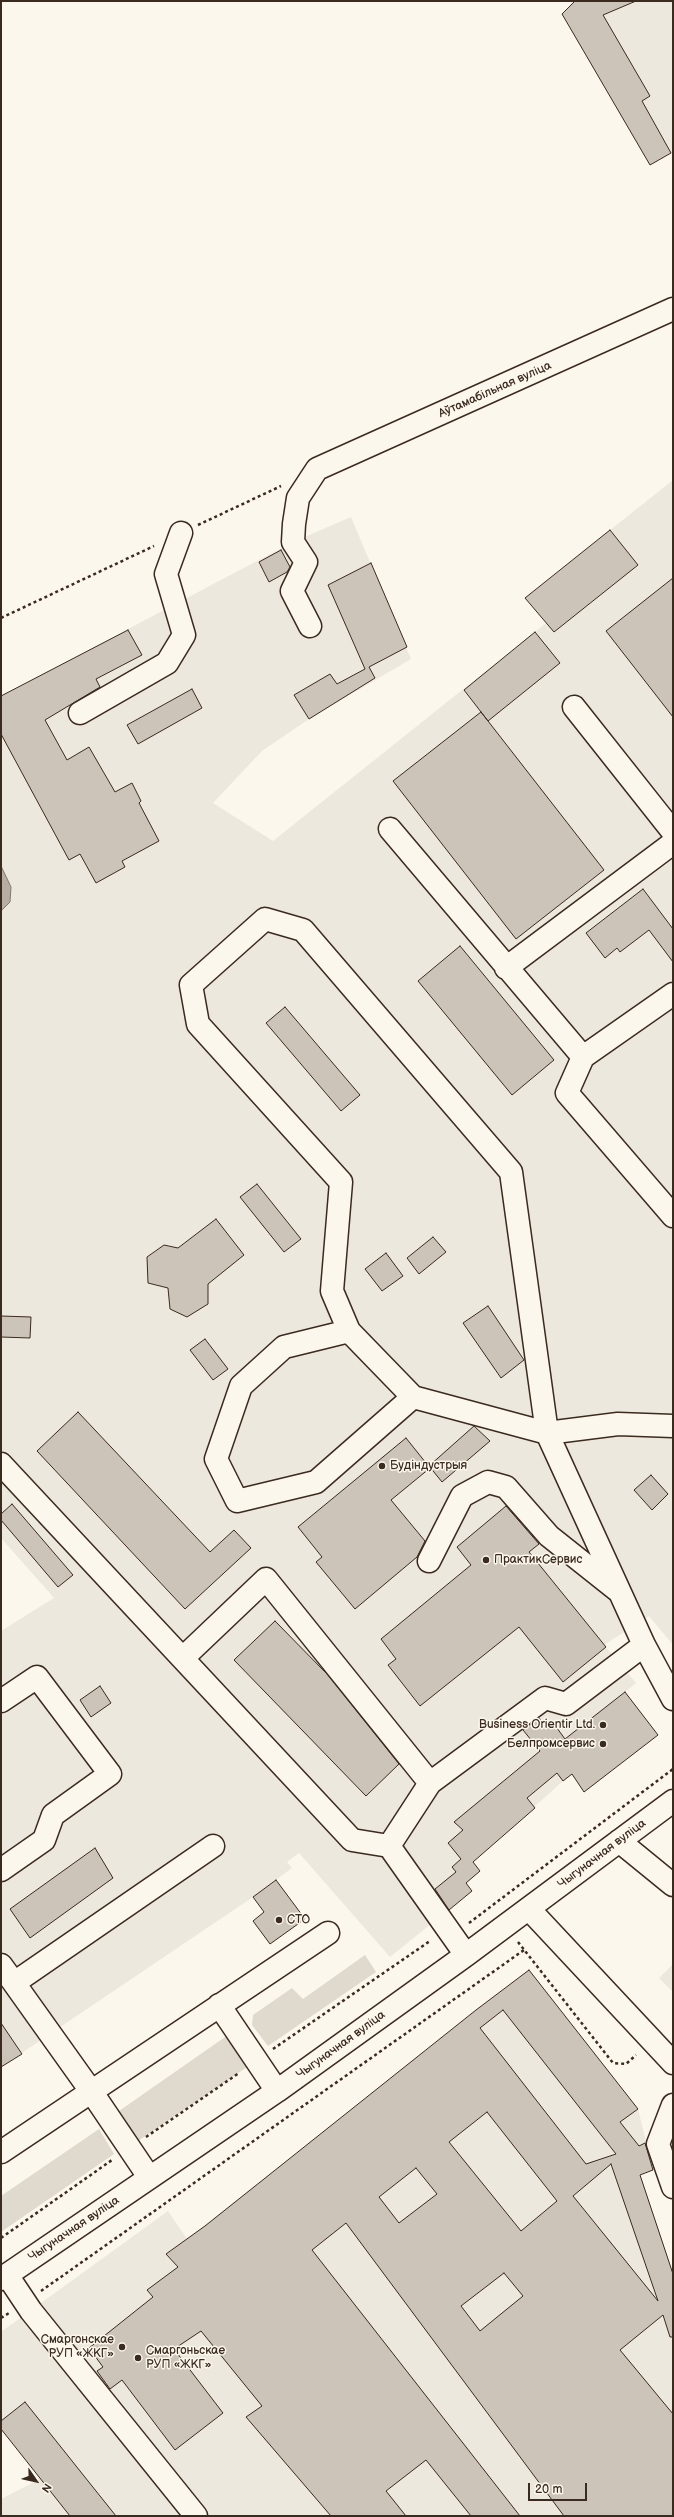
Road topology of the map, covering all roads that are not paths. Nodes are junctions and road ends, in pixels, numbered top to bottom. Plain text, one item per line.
1 (672, 312) edge
2 (181, 533) dead end
3 (310, 626) dead end
4 (574, 707) dead end
5 (80, 713) dead end
6 (390, 828) dead end
7 (673, 832) edge
8 (673, 842) edge
9 (506, 968) junction
10 (673, 994) edge
11 (583, 1057) junction
12 (673, 1216) edge
13 (349, 1331) junction
14 (413, 1397) junction
15 (673, 1426) edge
16 (547, 1433) junction
17 (1, 1464) edge
18 (429, 1561) dead end
19 (620, 1592) junction
20 (644, 1645) junction
21 (184, 1657) junction
22 (673, 1699) edge
23 (1, 1701) edge
24 (430, 1784) junction
25 (673, 1801) edge
26 (619, 1841) junction
27 (213, 1846) dead end
28 (389, 1846) junction
29 (1, 1870) edge
30 (673, 1885) edge
31 (529, 1909) junction
32 (328, 1933) dead end
33 (466, 1955) junction
34 (1, 1965) edge
35 (14, 1983) junction
36 (219, 2005) junction
37 (673, 2063) edge
38 (91, 2091) junction
39 (277, 2091) junction
40 (673, 2105) edge
41 (1, 2152) edge
42 (149, 2177) junction
43 (673, 2187) edge
44 (4, 2277) edge
45 (196, 2516) edge

1 - 3 street, Аўтамабільная вуліца
2 - 5 street
4 - 7 street
6 - 9 street
8 - 9 street
9 - 11 street
10 - 11 street
11 - 12 street
13 - 14 street
13 - 14 street
13 - 16 street
14 - 16 street
15 - 16 street
16 - 19 street
17 - 21 street
18 - 19 street
19 - 20 street
20 - 22 street
20 - 24 street
21 - 24 street
21 - 28 street
23 - 29 street
24 - 28 street
25 - 26 street, Чыгуначная вуліца
26 - 30 street
26 - 31 street, Чыгуначная вуліца
27 - 35 street
28 - 33 street
31 - 33 street, Чыгуначная вуліца
31 - 37 street
32 - 36 street
33 - 39 street, Чыгуначная вуліца
34 - 35 street
35 - 38 street
36 - 38 street
36 - 39 street
38 - 41 street
38 - 42 street
39 - 42 street, Чыгуначная вуліца
40 - 43 street
42 - 44 street, Чыгуначная вуліца
44 - 45 street

